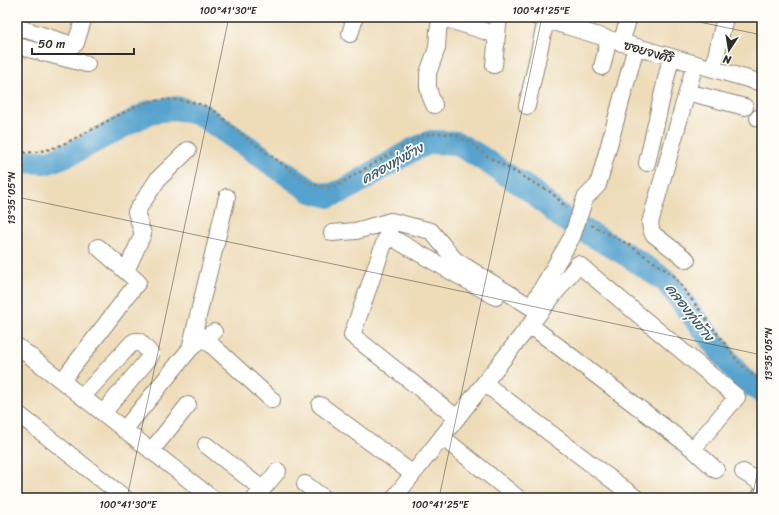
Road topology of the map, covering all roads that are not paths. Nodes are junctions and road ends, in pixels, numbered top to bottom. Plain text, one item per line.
1 (84, 17) edge
2 (355, 17) edge
3 (441, 17) edge
4 (499, 17) edge
5 (629, 17) edge
6 (725, 17) edge
7 (541, 18) edge
8 (20, 27) edge
9 (350, 34) dead end
10 (497, 35) junction
11 (622, 43) junction
12 (17, 46) edge
13 (671, 57) junction
14 (86, 64) dead end
15 (695, 64) junction
16 (494, 65) dead end
17 (602, 67) dead end
18 (713, 69) junction
19 (762, 83) edge
20 (687, 92) junction
21 (434, 105) dead end
22 (527, 106) dead end
23 (745, 107) dead end
24 (188, 150) dead end
25 (647, 163) dead end
26 (227, 197) dead end
27 (332, 232) dead end
28 (98, 246) dead end
29 (687, 260) dead end
30 (126, 271) junction
31 (532, 322) junction
32 (17, 346) edge
33 (190, 349) junction
34 (108, 368) junction
35 (62, 381) junction
36 (484, 383) junction
37 (126, 385) junction
38 (82, 397) junction
39 (272, 400) dead end
40 (188, 405) dead end
41 (320, 405) dead end
42 (17, 413) edge
43 (103, 413) junction
44 (457, 418) junction
45 (124, 430) junction
46 (442, 437) junction
47 (206, 445) dead end
48 (694, 449) junction
49 (151, 451) junction
50 (716, 470) dead end
51 (278, 471) dead end
52 (743, 472) dead end
53 (413, 474) junction
54 (762, 483) edge
55 (305, 484) dead end
56 (258, 493) edge
57 (762, 493) edge
58 (125, 498) edge
59 (212, 498) edge
60 (324, 498) edge
61 (394, 498) edge
62 (518, 498) edge
63 (636, 498) edge
64 (759, 498) edge

1 - 8 street
2 - 9 street
3 - 10 street
3 - 21 street
4 - 10 street
5 - 11 street
6 - 18 street
7 - 11 street, ซอยจงศิริ
7 - 22 street
10 - 16 street
11 - 13 street, ซอยจงศิริ
11 - 17 street
11 - 27 street
12 - 14 street
13 - 15 street, ซอยจงศิริ
13 - 25 street
15 - 18 street, ซอยจงศิริ
15 - 20 street
18 - 19 street, ซอยจงศิริ
20 - 23 street
20 - 29 street
24 - 30 street
26 - 33 street
28 - 30 street
30 - 35 street
31 - 36 street
31 - 44 street
31 - 48 street
31 - 48 street
32 - 35 street
33 - 39 street
33 - 45 street
34 - 37 street
34 - 37 street
34 - 38 street
35 - 38 street
36 - 44 street
36 - 63 street
37 - 43 street
38 - 43 street
40 - 49 street
41 - 53 street
42 - 58 street
43 - 45 street
44 - 46 street
45 - 49 street
46 - 53 street
46 - 62 street
47 - 56 street
48 - 50 street
49 - 59 street
51 - 56 street
52 - 54 street
53 - 61 street
55 - 60 street
57 - 64 street

